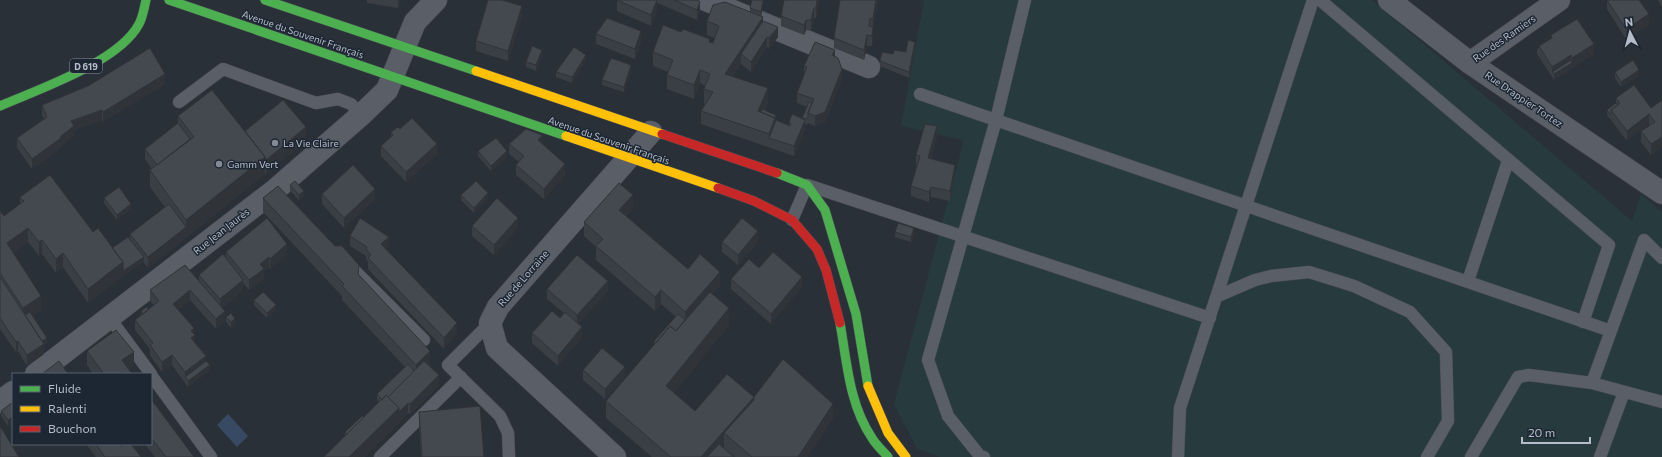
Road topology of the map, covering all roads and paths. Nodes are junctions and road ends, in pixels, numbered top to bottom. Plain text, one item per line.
1 (146, 0) edge
2 (169, 0) edge
3 (265, 0) edge
4 (436, 0) edge
5 (706, 0) edge
6 (1025, 0) edge
7 (1313, 0) edge
8 (1320, 0) edge
9 (1389, 0) edge
10 (1559, 0) edge
11 (405, 46) junction
12 (1470, 63) junction
13 (869, 67) dead end
14 (392, 76) junction
15 (920, 94) dead end
16 (179, 102) dead end
17 (0, 106) edge
18 (361, 115) junction
19 (996, 120) junction
20 (652, 132) junction
21 (627, 159) junction
22 (1508, 161) junction
23 (807, 185) junction
24 (1661, 190) edge
25 (1246, 206) junction
26 (792, 220) junction
27 (962, 237) junction
28 (337, 252) edge
29 (1662, 258) edge
30 (1468, 281) junction
31 (1218, 296) junction
32 (109, 317) junction
33 (1210, 318) junction
34 (490, 322) junction
35 (1583, 322) junction
36 (1611, 331) junction
37 (424, 340) dead end
38 (37, 373) edge
39 (150, 373) edge
40 (152, 375) edge
41 (461, 377) junction
42 (1592, 383) junction
43 (1624, 392) junction
44 (12, 393) edge
45 (0, 402) edge
46 (1662, 402) edge
47 (211, 457) edge
48 (380, 457) edge
49 (509, 457) edge
50 (615, 457) edge
51 (888, 457) edge
52 (906, 457) edge
53 (984, 457) edge
54 (1178, 457) edge
55 (1427, 457) edge
56 (1471, 457) edge
57 (1600, 457) edge

1 - 17 street, D 619
2 - 14 street, Avenue du Souvenir Français
3 - 11 street, Avenue du Souvenir Français
4 - 11 street
5 - 13 street
6 - 19 lane
7 - 25 lane
8 - 22 lane
9 - 12 street, Rue Drappier Tortez
10 - 12 street, Rue des Ramiers
11 - 14 street
11 - 20 street, Avenue du Souvenir Français
12 - 24 street, Rue Drappier Tortez
14 - 18 street, Rue Jean Jaurès
14 - 21 street, Avenue du Souvenir Français
15 - 19 lane
16 - 18 lane
18 - 32 street, Rue Jean Jaurès
19 - 25 lane
19 - 27 lane
20 - 21 street, Rue de Lorraine
20 - 23 street, Avenue du Souvenir Français
21 - 26 street, Avenue du Souvenir Français
21 - 34 street, Rue de Lorraine
22 - 30 lane
22 - 35 lane
23 - 26 lane
23 - 27 lane
23 - 52 street
25 - 30 lane
25 - 31 lane
26 - 51 street, Avenue du Souvenir Français
27 - 33 lane
27 - 53 lane
28 - 37 lane
29 - 36 lane
30 - 35 lane
31 - 33 lane
31 - 55 lane
32 - 38 street, Rue Jean Jaurès
32 - 39 lane
33 - 54 lane
34 - 41 lane
34 - 50 street
35 - 36 lane
36 - 42 lane
40 - 47 lane
41 - 48 lane
41 - 49 lane
42 - 43 lane
42 - 56 lane
43 - 46 lane
43 - 57 lane
44 - 45 street

